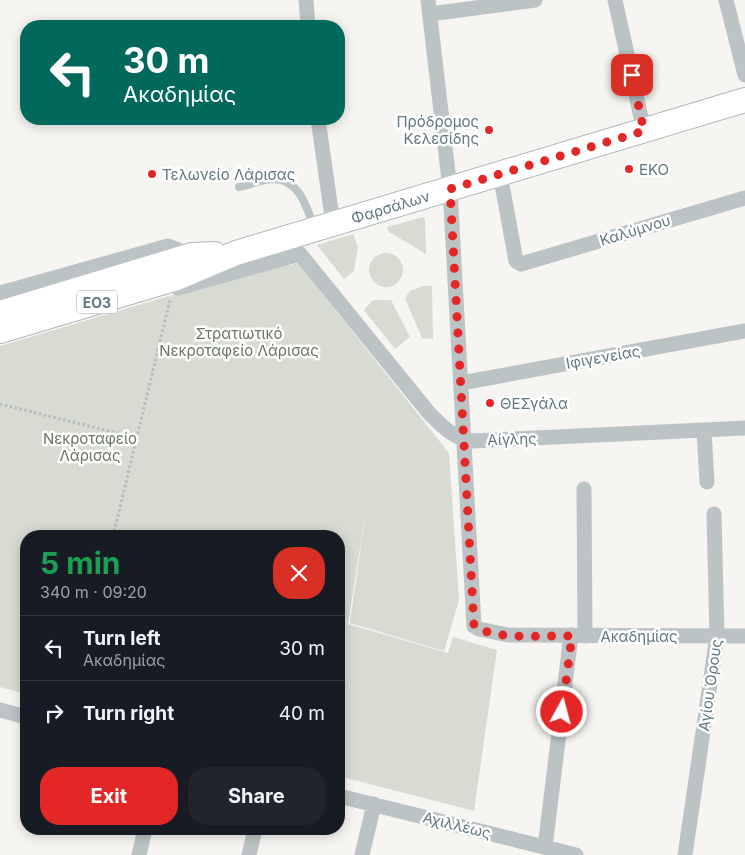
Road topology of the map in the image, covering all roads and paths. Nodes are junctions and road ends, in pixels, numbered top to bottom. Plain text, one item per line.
1 (306, 0) edge
2 (536, 0) edge
3 (615, 0) edge
4 (726, 0) edge
5 (429, 7) edge
6 (308, 20) edge
7 (745, 75) edge
8 (745, 100) edge
9 (318, 125) edge
10 (644, 131) junction
11 (500, 174) junction
12 (238, 187) dead end
13 (450, 189) junction
14 (745, 198) edge
15 (324, 227) junction
16 (278, 241) junction
17 (300, 254) junction
18 (193, 264) junction
19 (175, 289) junction
20 (0, 293) edge
21 (0, 313) edge
22 (745, 330) edge
23 (0, 331) edge
24 (0, 342) edge
25 (461, 383) junction
26 (0, 404) edge
27 (745, 428) edge
28 (704, 431) junction
29 (137, 438) junction
30 (464, 440) junction
31 (707, 482) dead end
32 (584, 489) dead end
33 (714, 514) dead end
34 (114, 530) edge
35 (578, 636) junction
36 (718, 636) junction
37 (745, 636) edge
38 (0, 710) edge
39 (20, 715) edge
40 (345, 797) edge
41 (374, 804) junction
42 (144, 835) edge
43 (254, 835) edge
44 (536, 849) edge
45 (139, 855) edge
46 (249, 855) edge
47 (362, 855) edge
48 (576, 855) edge
49 (685, 855) edge

1 - 6 street
2 - 5 street
3 - 10 street
4 - 7 street
5 - 13 street
8 - 10 main road, Φαρσάλων / ΕΟ3
9 - 15 street
10 - 11 main road, Φαρσάλων / ΕΟ3
11 - 13 main road, Φαρσάλων / ΕΟ3
11 - 14 street, Καλύμνου
12 - 15 lane
13 - 15 main road, Φαρσάλων / ΕΟ3
13 - 25 street
15 - 16 main road, Φαρσάλων / ΕΟ3
16 - 17 street
16 - 18 main road, Φαρσάλων / ΕΟ3
17 - 19 street
17 - 30 street
18 - 20 street
18 - 21 main road, ΕΟ3
18 - 23 main road, ΕΟ3
19 - 24 street
19 - 29 path
22 - 25 street, Ιφιγενείας
25 - 30 street
26 - 29 path
27 - 28 street, Αίγλης
28 - 30 street, Αίγλης
28 - 31 street
29 - 34 path
30 - 35 street, Ακαδημίας
32 - 35 street
33 - 36 street, Αγίου Όρους
35 - 36 street, Ακαδημίας
35 - 44 street
36 - 37 street, Ακαδημίας
36 - 49 street, Αγίου Όρους
38 - 39 street
40 - 41 street, Αχιλλέως
41 - 44 street, Αχιλλέως
41 - 47 street
42 - 45 street
43 - 46 street
44 - 48 street, Αχιλλέως

